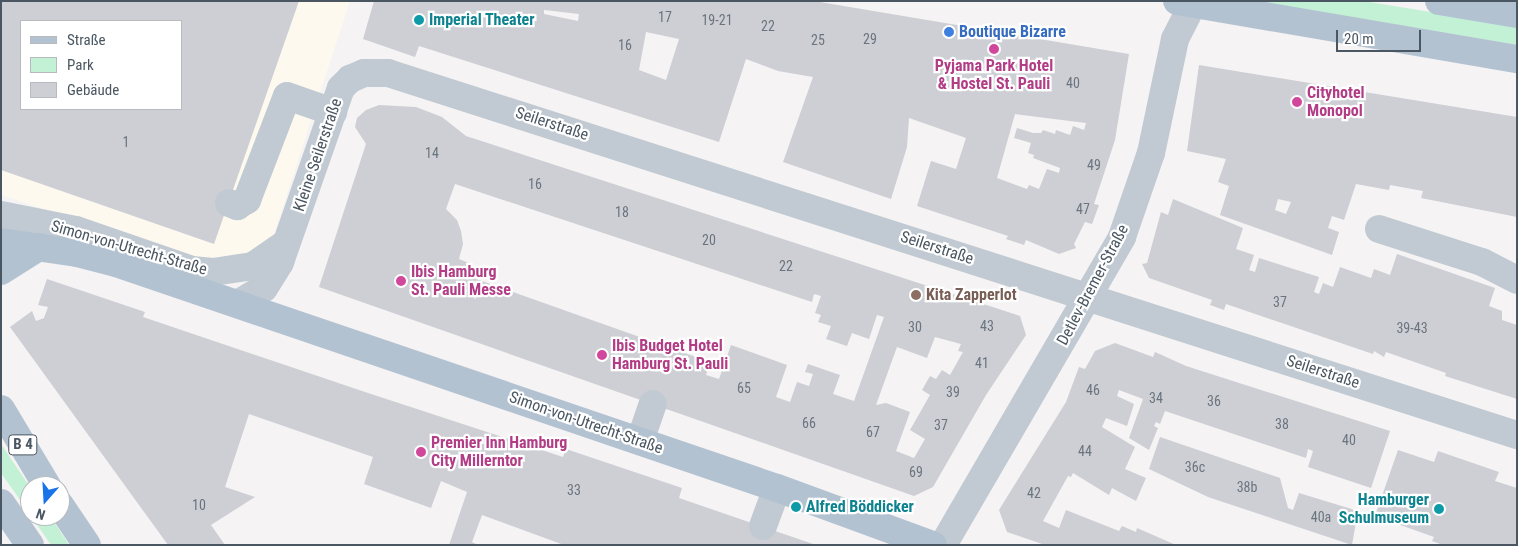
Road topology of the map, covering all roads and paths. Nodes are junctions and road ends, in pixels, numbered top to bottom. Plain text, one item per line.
1 (1439, 1) edge
2 (1185, 3) edge
3 (1517, 14) edge
4 (1517, 60) edge
5 (357, 75) joint
6 (333, 112) junction
7 (230, 203) dead end
8 (1, 215) edge
9 (1379, 229) dead end
10 (1, 242) edge
11 (288, 242) junction
12 (39, 247) junction
13 (1, 270) edge
14 (1517, 280) edge
15 (1089, 297) junction
16 (239, 304) junction
17 (653, 404) dead end
18 (1, 409) edge
19 (1517, 435) edge
20 (640, 442) junction
21 (41, 476) edge
22 (777, 488) junction
23 (1, 503) edge
24 (70, 520) edge
25 (763, 526) dead end
26 (30, 545) edge
27 (87, 545) edge
28 (933, 545) edge
29 (943, 545) edge

1 - 3 main road
2 - 4 main road
2 - 15 street, Detlev-Bremer-Straße
5 - 6 street, Kleine Seilerstraße
5 - 15 street, Seilerstraße
6 - 7 street
6 - 11 street, Kleine Seilerstraße
8 - 11 street, Simon-von-Utrecht-Straße
9 - 14 street
10 - 12 main road, Simon-von-Utrecht-Straße
11 - 16 street
12 - 13 main road
12 - 16 main road, Simon-von-Utrecht-Straße
15 - 19 street, Seilerstraße
15 - 29 street, Detlev-Bremer-Straße
16 - 20 main road, Simon-von-Utrecht-Straße
17 - 20 street
18 - 21 main road, B 4
20 - 22 main road, Simon-von-Utrecht-Straße
22 - 25 street
22 - 28 main road, Simon-von-Utrecht-Straße
23 - 26 main road
24 - 27 main road

